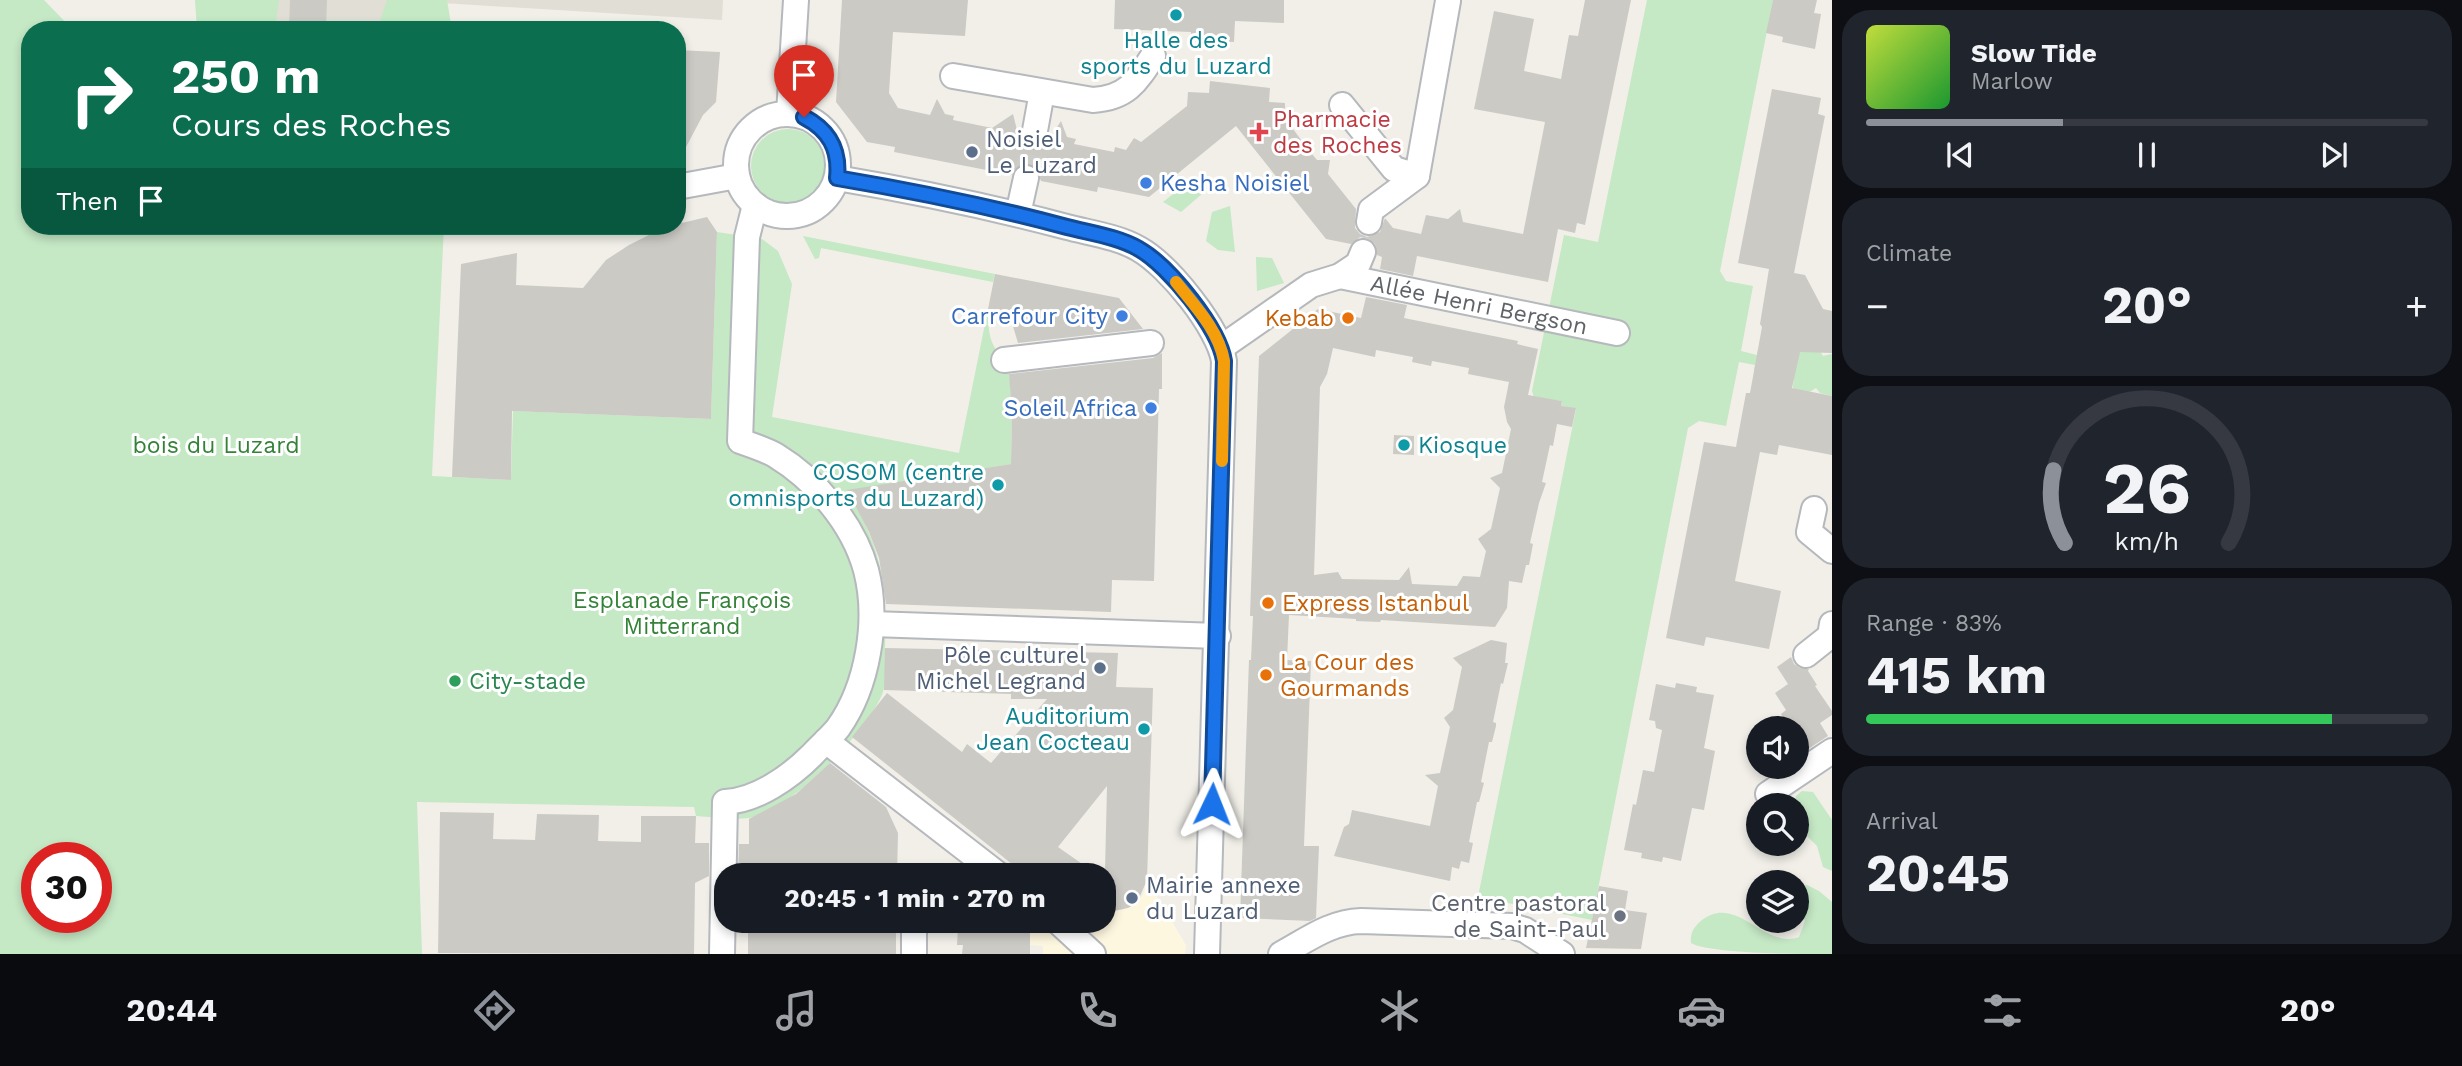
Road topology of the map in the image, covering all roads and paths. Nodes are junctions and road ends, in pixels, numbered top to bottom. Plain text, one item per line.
1 (796, 0) edge
2 (1448, 1) edge
3 (1153, 56) dead end
4 (953, 76) dead end
5 (1042, 92) junction
6 (1342, 105) dead end
7 (789, 114) junction
8 (1034, 136) tunnel mouth
9 (737, 176) junction
10 (1417, 176) junction
11 (837, 178) junction
12 (1026, 178) tunnel mouth
13 (686, 185) edge
14 (755, 205) junction
15 (1018, 214) junction
16 (1369, 222) dead end
17 (1363, 252) dead end
18 (1340, 276) junction
19 (1617, 333) dead end
20 (1151, 343) dead end
21 (1222, 347) junction
22 (1004, 360) dead end
23 (1814, 509) dead end
24 (1832, 551) edge
25 (872, 624) junction
26 (1832, 624) edge
27 (1218, 636) junction
28 (1806, 655) dead end
29 (826, 741) junction
30 (1832, 751) edge
31 (1769, 793) edge
32 (984, 863) edge
33 (914, 933) edge
34 (1070, 933) edge
35 (722, 954) edge
36 (914, 954) edge
37 (1093, 954) edge
38 (1208, 954) edge
39 (1281, 954) edge
40 (1562, 954) edge

1 - 7 street
2 - 10 street
3 - 5 street
4 - 5 street
5 - 8 street
6 - 10 street
7 - 9 street
7 - 11 street
9 - 13 street
9 - 14 street
10 - 16 street
11 - 14 street
11 - 15 street
12 - 15 street
14 - 25 street
15 - 21 street
17 - 18 street
18 - 19 street, Allée Henri Bergson
18 - 21 street
20 - 22 street
21 - 27 street
23 - 24 street
25 - 27 street
25 - 29 street
26 - 28 street
27 - 38 street
29 - 32 street
29 - 35 street
30 - 31 street
33 - 36 street
34 - 37 street
39 - 40 street

